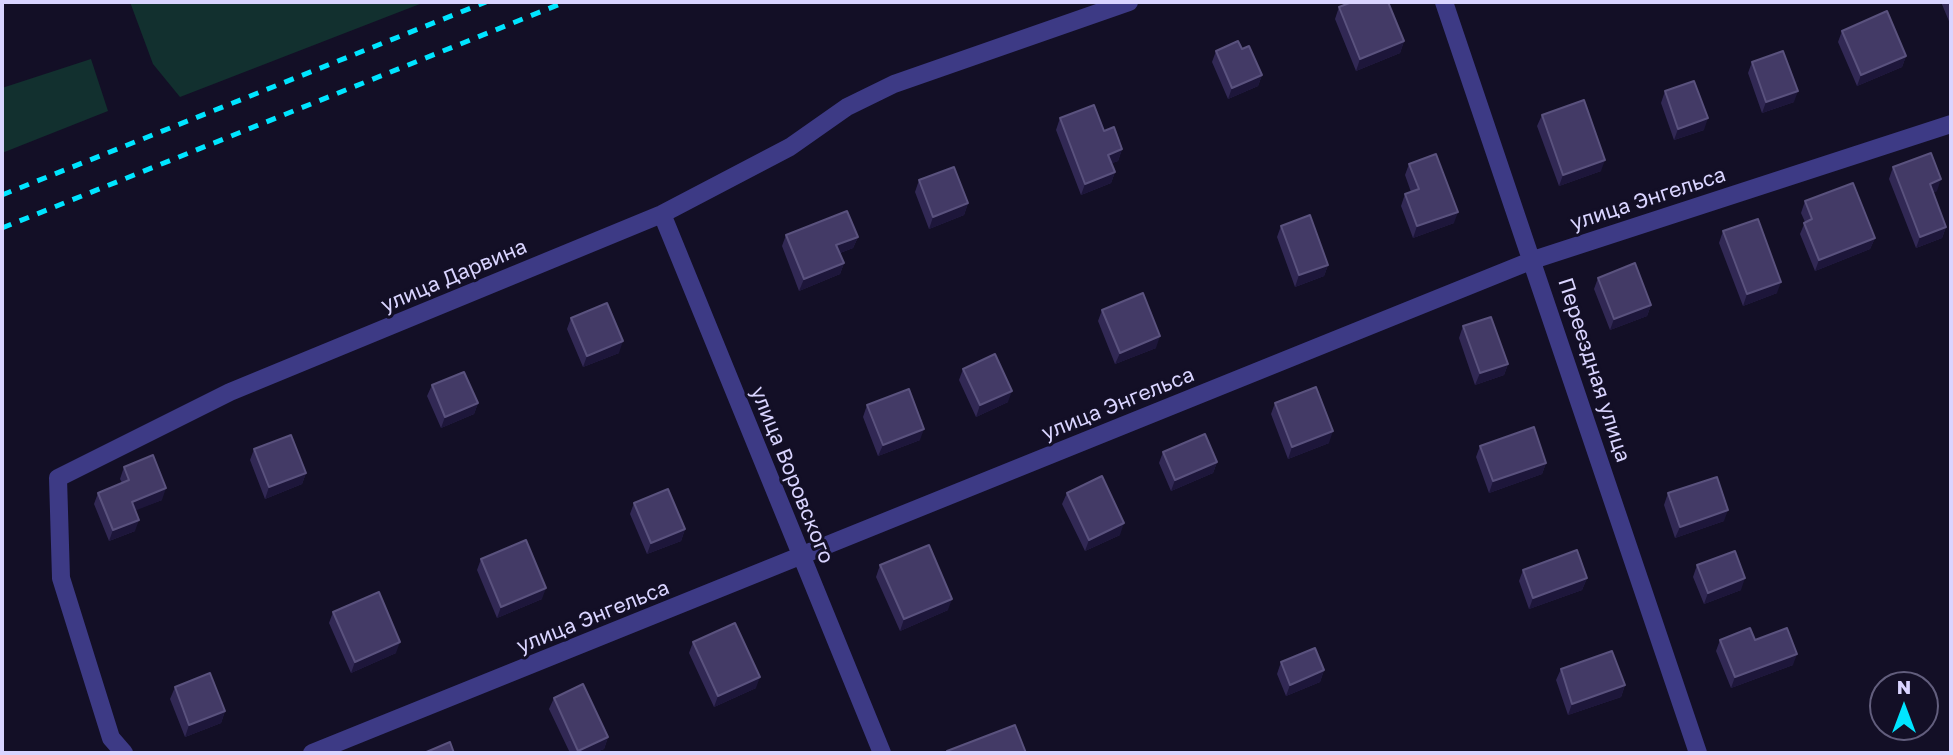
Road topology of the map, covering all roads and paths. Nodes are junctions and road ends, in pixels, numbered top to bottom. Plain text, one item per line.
1 (1129, 2) edge
2 (1444, 2) edge
3 (1951, 124) edge
4 (662, 214) junction
5 (1533, 260) junction
6 (800, 558) junction
7 (124, 753) edge
8 (312, 753) edge
9 (881, 753) edge
10 (1698, 753) edge

1 - 4 street, улица Дарвина
2 - 5 street, Переездная улица
3 - 5 street, улица Энгельса
4 - 6 street, улица Воровского
4 - 7 street, улица Дарвина
5 - 6 street, улица Энгельса
5 - 10 street, Переездная улица
6 - 8 street, улица Энгельса
6 - 9 street, улица Воровского

